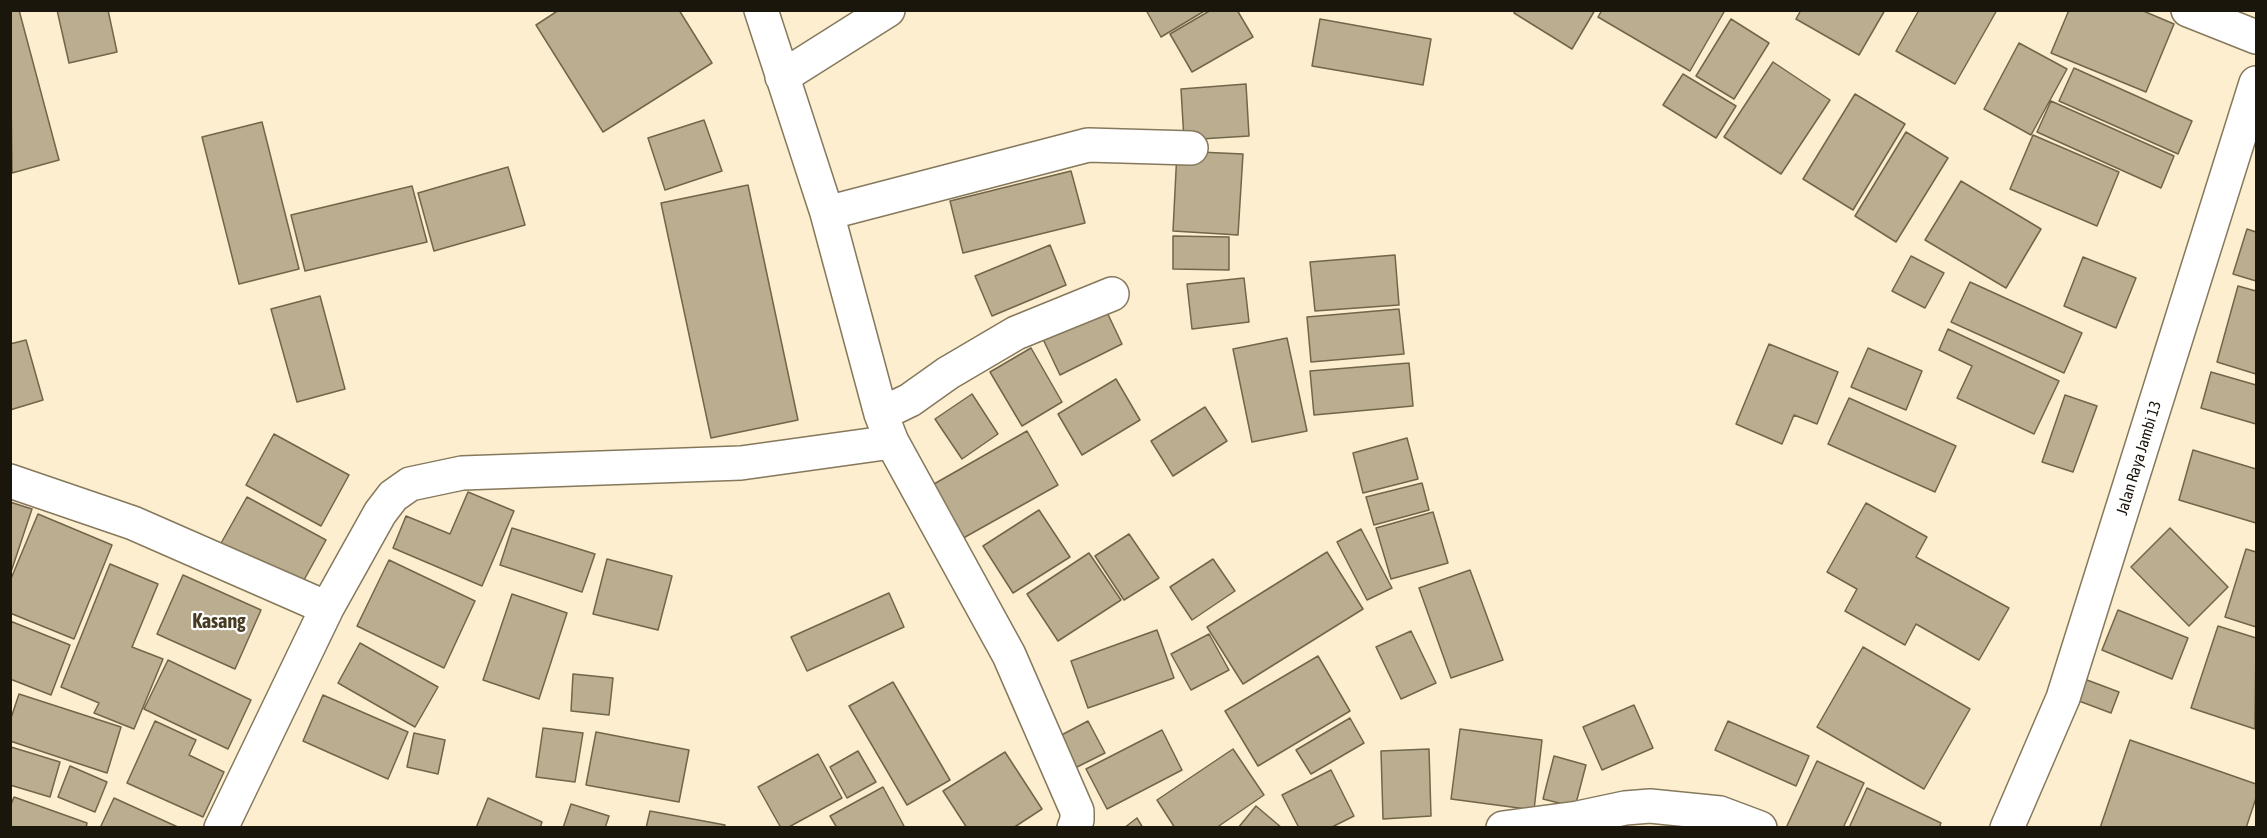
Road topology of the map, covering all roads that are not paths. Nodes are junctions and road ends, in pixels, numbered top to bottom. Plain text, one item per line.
1 (760, 10) edge
2 (888, 10) edge
3 (2188, 10) edge
4 (2256, 37) edge
5 (782, 77) junction
6 (2256, 84) edge
7 (1191, 148) dead end
8 (827, 213) junction
9 (1112, 294) dead end
10 (887, 428) junction
11 (10, 481) edge
12 (327, 608) junction
13 (221, 828) edge
14 (1074, 828) edge
15 (1503, 828) edge
16 (1760, 828) edge
17 (2007, 828) edge

1 - 5 street
2 - 5 street
3 - 4 street
5 - 8 street
6 - 17 street, Jalan Raya Jambi 13
7 - 8 street
8 - 10 street
9 - 10 street
10 - 12 street
10 - 14 street
11 - 12 street
12 - 13 street
15 - 16 street

